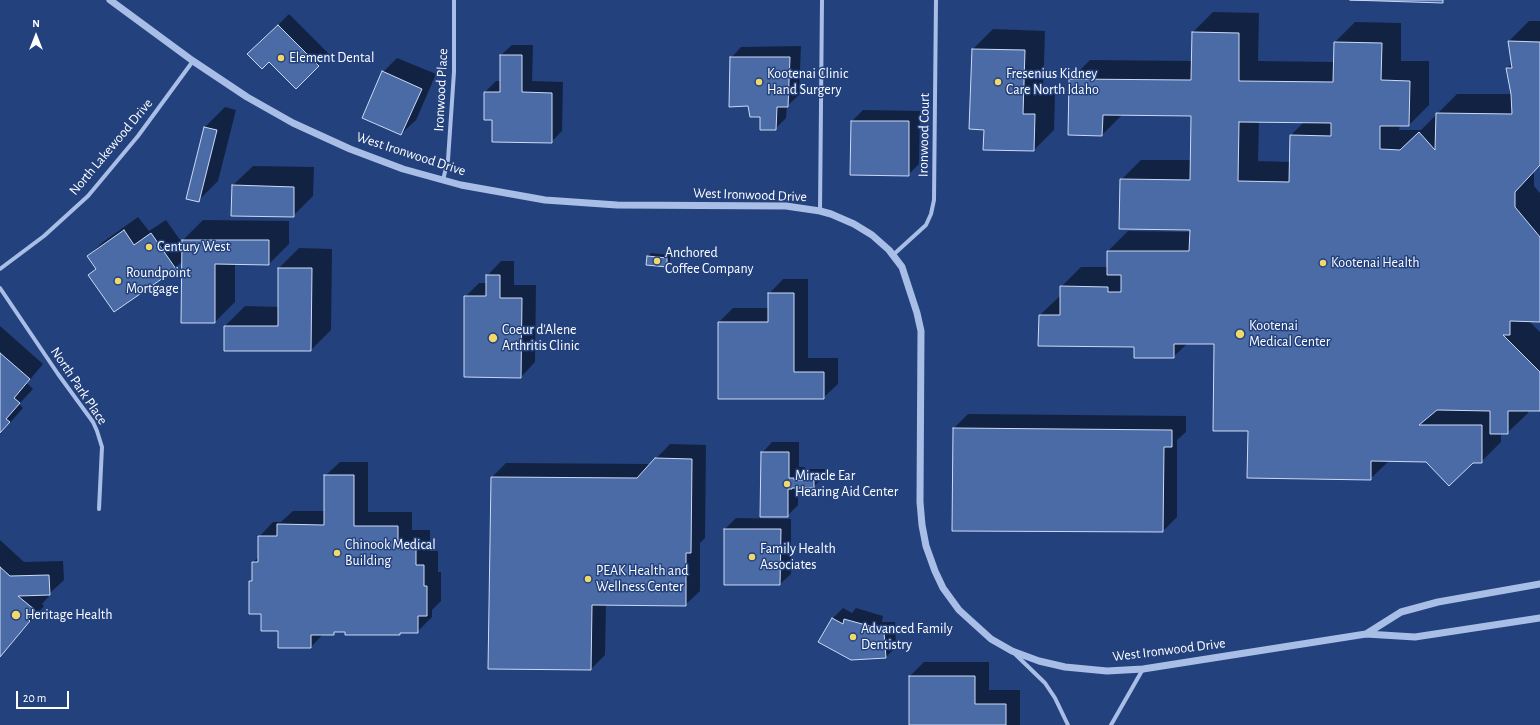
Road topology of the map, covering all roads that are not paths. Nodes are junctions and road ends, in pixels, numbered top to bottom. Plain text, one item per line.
1 (110, 0) edge
2 (454, 0) edge
3 (822, 0) edge
4 (936, 0) edge
5 (193, 61) junction
6 (443, 181) junction
7 (820, 211) junction
8 (893, 255) junction
9 (0, 268) edge
10 (0, 288) edge
11 (100, 509) dead end
12 (1540, 584) edge
13 (1540, 618) edge
14 (1366, 634) junction
15 (1012, 651) junction
16 (1143, 669) junction
17 (1068, 725) edge
18 (1111, 725) edge

1 - 5 street, West Ironwood Drive
2 - 6 street, Ironwood Place
3 - 7 street
4 - 8 street, Ironwood Court
5 - 6 street, West Ironwood Drive
5 - 9 street, North Lakewood Drive
6 - 7 street, West Ironwood Drive
7 - 8 street, West Ironwood Drive
8 - 15 street, West Ironwood Drive
10 - 11 street, North Park Place
12 - 14 street, West Ironwood Drive
13 - 14 street, West Ironwood Drive
14 - 16 street, West Ironwood Drive
15 - 16 street, West Ironwood Drive
15 - 17 street
16 - 18 street

